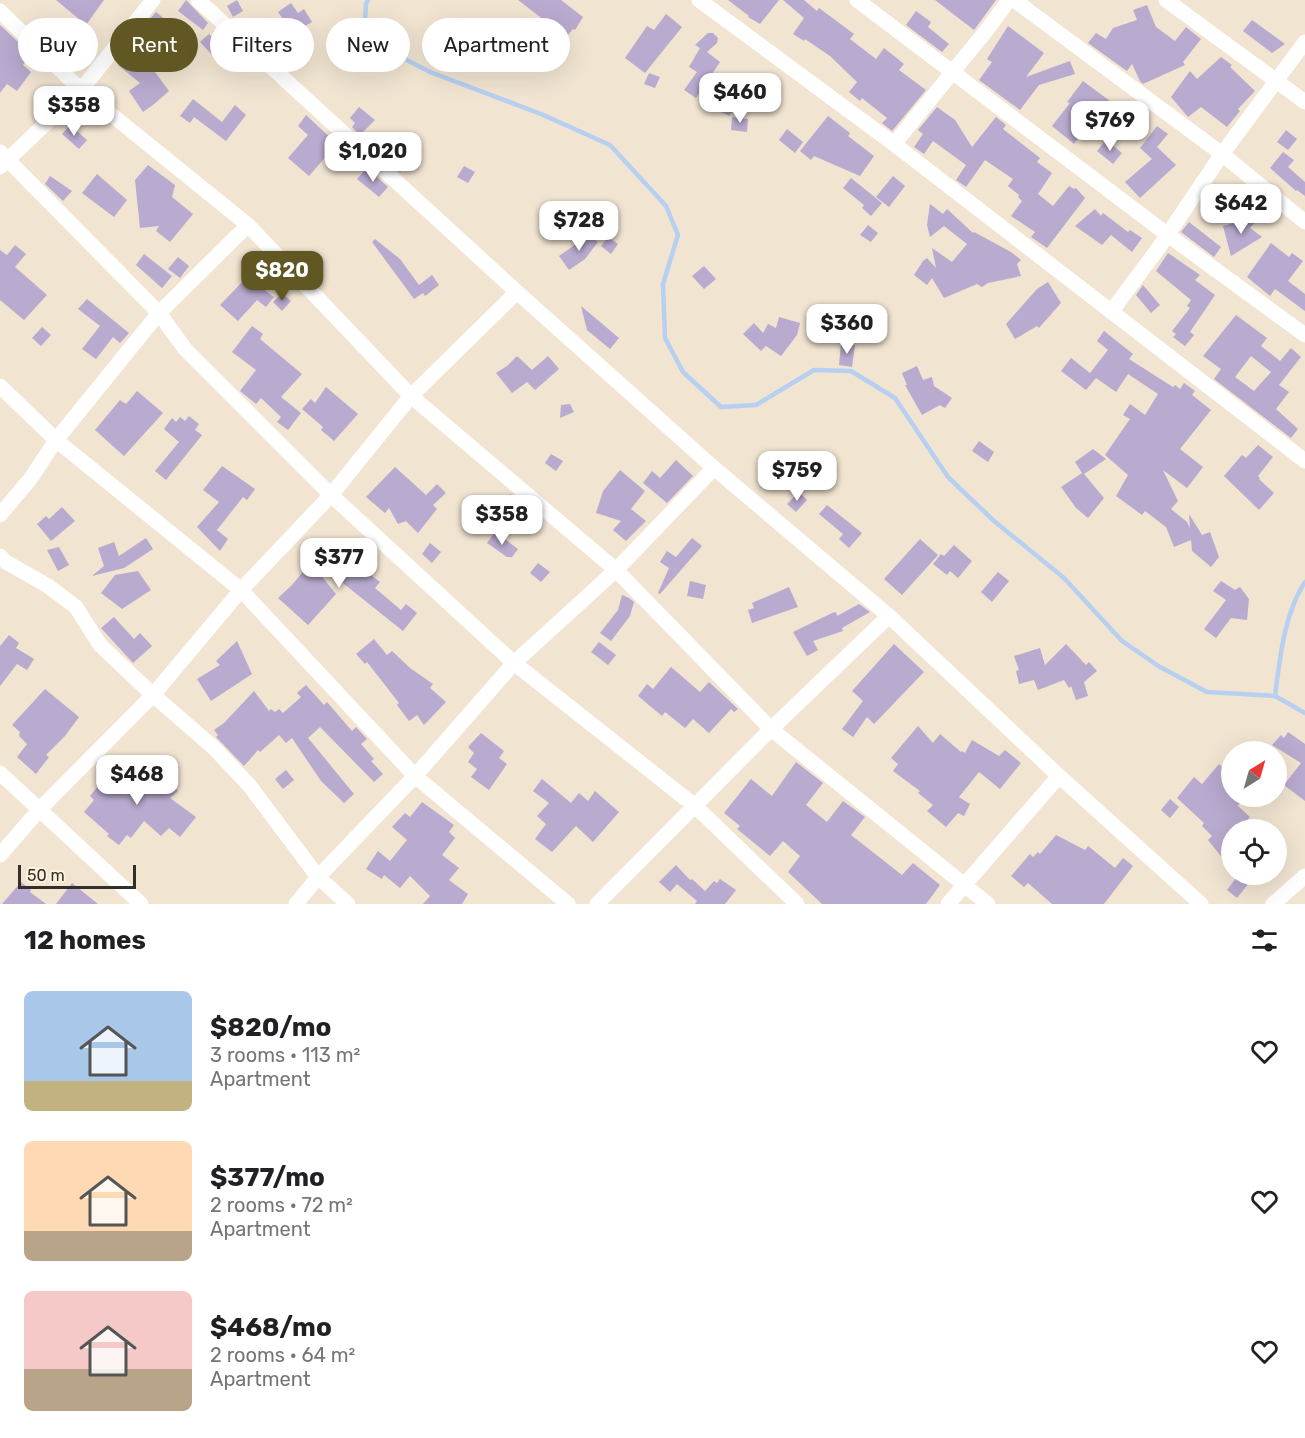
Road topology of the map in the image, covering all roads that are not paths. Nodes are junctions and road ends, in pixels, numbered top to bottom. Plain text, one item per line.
1 (153, 0) edge
2 (198, 0) edge
3 (699, 0) edge
4 (857, 0) edge
5 (1009, 0) edge
6 (1014, 0) edge
7 (1166, 0) edge
8 (0, 11) edge
9 (1305, 42) edge
10 (953, 72) junction
11 (1278, 81) junction
12 (81, 90) junction
13 (1305, 102) edge
14 (894, 144) junction
15 (1222, 154) junction
16 (3, 159) edge
17 (1305, 222) edge
18 (248, 225) junction
19 (1168, 235) junction
20 (517, 292) junction
21 (1111, 312) junction
22 (159, 313) junction
23 (1305, 335) edge
24 (0, 386) edge
25 (411, 396) junction
26 (56, 440) junction
27 (1302, 455) edge
28 (714, 468) junction
29 (331, 495) junction
30 (0, 515) edge
31 (0, 556) edge
32 (616, 570) junction
33 (241, 590) junction
34 (889, 616) junction
35 (514, 663) junction
36 (153, 695) junction
37 (771, 729) junction
38 (0, 773) edge
39 (415, 776) junction
40 (1059, 776) junction
41 (695, 806) junction
42 (39, 810) junction
43 (0, 855) edge
44 (1305, 876) edge
45 (318, 877) junction
46 (965, 884) junction
47 (141, 904) edge
48 (296, 904) edge
49 (348, 904) edge
50 (568, 904) edge
51 (597, 904) edge
52 (797, 904) edge
53 (948, 904) edge
54 (988, 904) edge
55 (1201, 904) edge
56 (1273, 904) edge

1 - 12 street
2 - 20 street
3 - 14 street
4 - 10 street
5 - 10 street
6 - 15 street
7 - 11 street
8 - 12 street
9 - 11 street
10 - 14 street
10 - 19 street
11 - 13 street
11 - 15 street
12 - 16 street
12 - 18 street
14 - 21 street
15 - 17 street
15 - 19 street
16 - 22 street
18 - 22 street
18 - 25 street
19 - 21 street
19 - 23 street
20 - 25 street
20 - 28 street
21 - 27 street
22 - 26 street
22 - 29 street
24 - 26 street
25 - 29 street
25 - 32 street
26 - 30 street
26 - 33 street
28 - 32 street
28 - 34 street
29 - 33 street
29 - 35 street
31 - 36 street
32 - 35 street
32 - 37 street
33 - 36 street
33 - 39 street
34 - 37 street
34 - 40 street
35 - 39 street
35 - 41 street
36 - 42 street
36 - 45 street
37 - 41 street
37 - 46 street
38 - 42 street
39 - 45 street
39 - 50 street
40 - 46 street
40 - 55 street
41 - 51 street
41 - 52 street
42 - 43 street
42 - 47 street
44 - 56 street
45 - 48 street
45 - 49 street
46 - 53 street
46 - 54 street

